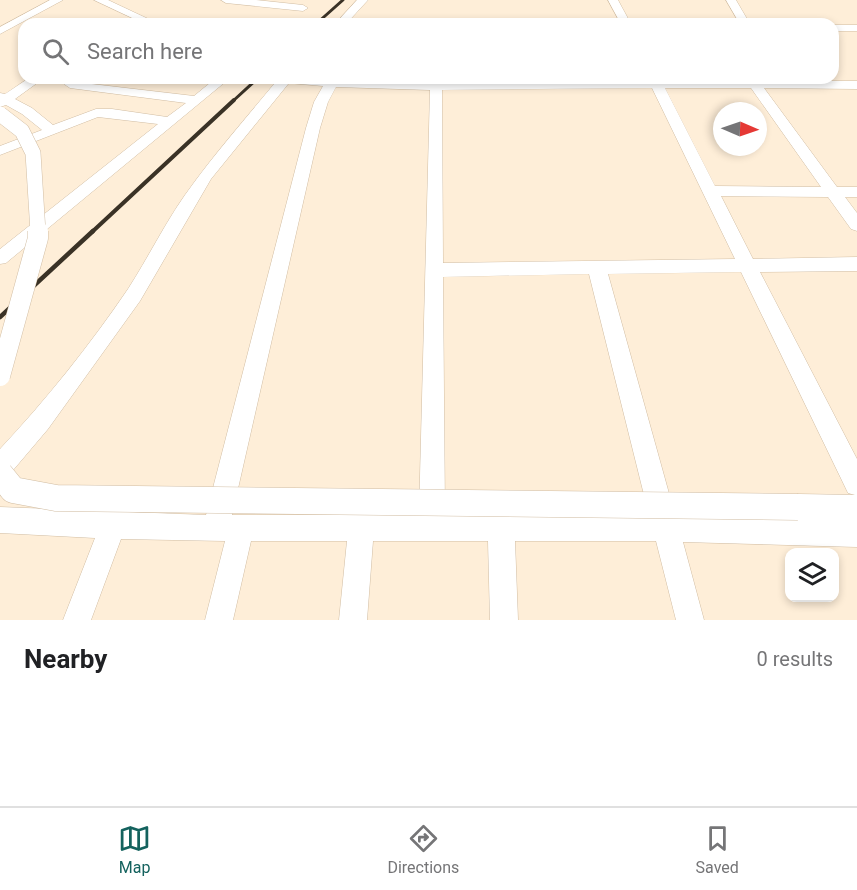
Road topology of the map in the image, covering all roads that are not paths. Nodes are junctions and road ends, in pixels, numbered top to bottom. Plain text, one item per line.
1 (58, 0) edge
2 (99, 0) edge
3 (226, 0) edge
4 (363, 0) edge
5 (613, 0) edge
6 (731, 0) edge
7 (243, 1) edge
8 (307, 4) edge
9 (24, 18) edge
10 (140, 18) edge
11 (291, 18) dead end
12 (346, 18) edge
13 (623, 18) edge
14 (742, 18) edge
15 (18, 21) edge
16 (839, 28) edge
17 (857, 28) edge
18 (0, 31) edge
19 (18, 33) edge
20 (30, 84) edge
21 (70, 84) dead end
22 (216, 84) edge
23 (281, 84) edge
24 (331, 84) edge
25 (392, 84) edge
26 (545, 84) edge
27 (656, 84) edge
28 (754, 84) joint
29 (851, 85) edge
30 (436, 87) junction
31 (857, 97) edge
32 (196, 100) junction
33 (2, 104) edge
34 (170, 122) junction
35 (51, 130) junction
36 (3, 146) edge
37 (709, 191) junction
38 (831, 191) junction
39 (857, 192) edge
40 (857, 225) edge
41 (0, 258) edge
42 (857, 264) edge
43 (746, 266) junction
44 (597, 268) junction
45 (434, 270) junction
46 (0, 376) edge
47 (0, 468) edge
48 (0, 474) edge
49 (857, 484) edge
50 (857, 508) edge
51 (0, 520) edge
52 (113, 526) junction
53 (228, 528) junction
54 (361, 528) junction
55 (432, 528) junction
56 (501, 528) junction
57 (666, 528) junction
58 (857, 534) edge
59 (77, 620) edge
60 (219, 620) edge
61 (353, 620) edge
62 (504, 620) edge
63 (690, 620) edge

1 - 9 street
2 - 10 street
3 - 7 street
4 - 12 street
5 - 13 street
6 - 14 street
7 - 8 street
8 - 11 street
15 - 18 street
16 - 17 street
18 - 19 street
20 - 33 street
21 - 32 street
22 - 32 street
23 - 47 street
24 - 53 street
25 - 30 street
26 - 30 street
27 - 37 street
28 - 29 street
28 - 38 street
29 - 31 street
30 - 45 street
32 - 34 street
33 - 35 street
33 - 46 street, bridge
34 - 35 street
34 - 41 street
35 - 36 street
37 - 38 street
37 - 43 street
38 - 39 street
38 - 40 street
42 - 43 street
43 - 44 street
43 - 49 street
44 - 45 street
44 - 57 street
45 - 55 street
48 - 50 street, bridge
51 - 52 street
52 - 53 street
52 - 59 street
53 - 54 street
53 - 60 street
54 - 55 street
54 - 61 street
55 - 56 street
56 - 57 street
56 - 62 street
57 - 58 street
57 - 63 street

